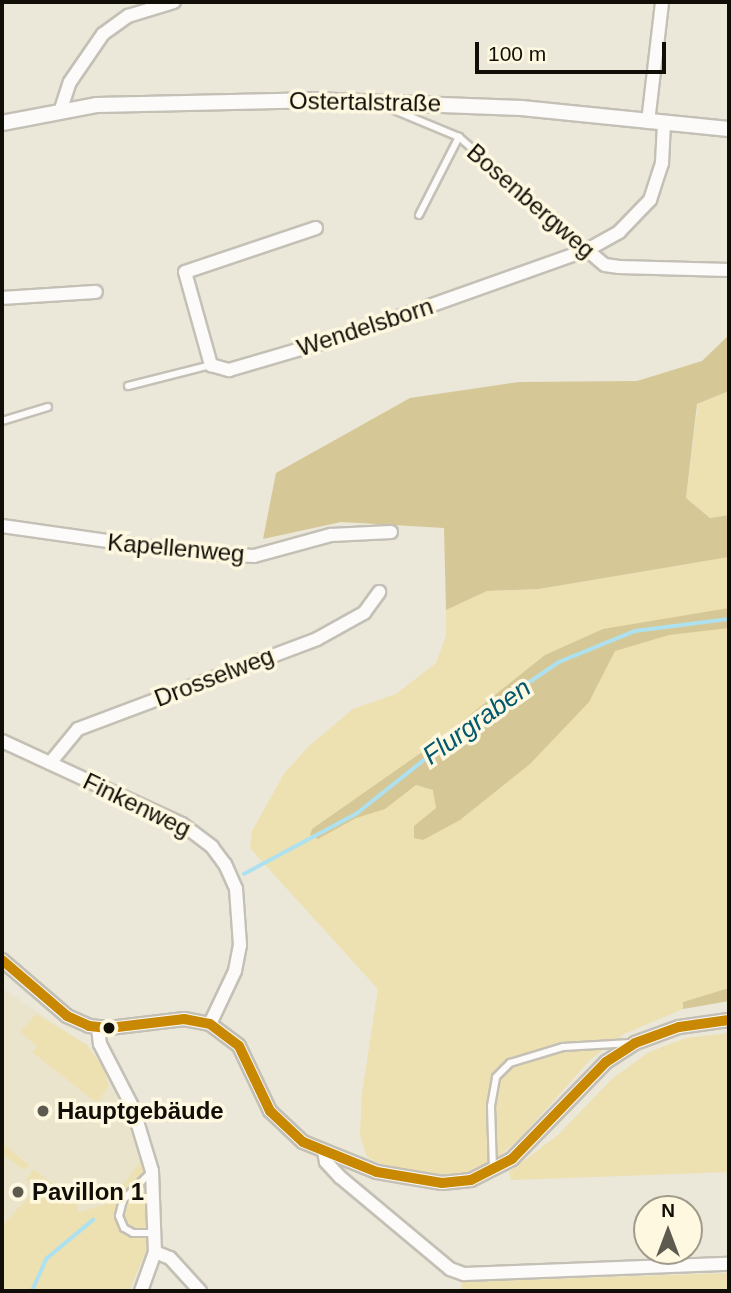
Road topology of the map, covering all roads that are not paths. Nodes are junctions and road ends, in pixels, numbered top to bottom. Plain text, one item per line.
1 (169, 2) edge
2 (662, 2) edge
3 (383, 101) junction
4 (61, 109) junction
5 (648, 122) junction
6 (2, 123) edge
7 (664, 123) junction
8 (729, 129) edge
9 (459, 137) junction
10 (419, 215) dead end
11 (316, 228) dead end
12 (587, 250) junction
13 (729, 270) edge
14 (96, 292) dead end
15 (2, 298) edge
16 (211, 365) junction
17 (128, 386) dead end
18 (48, 407) dead end
19 (2, 421) edge
20 (2, 526) edge
21 (391, 532) dead end
22 (379, 592) dead end
23 (2, 741) edge
24 (50, 763) junction
25 (2, 960) edge
26 (729, 1020) edge
27 (210, 1024) junction
28 (98, 1028) junction
29 (635, 1043) junction
30 (324, 1151) junction
31 (152, 1171) junction
32 (493, 1172) junction
33 (155, 1233) junction
34 (155, 1252) junction
35 (729, 1264) edge
36 (141, 1291) edge
37 (200, 1291) edge

1 - 4 street
2 - 5 street
3 - 4 street, Ostertalstraße
3 - 5 street, Ostertalstraße
3 - 9 lane, Bosenbergweg
4 - 6 street, Ostertalstraße
5 - 7 street, Ostertalstraße
7 - 8 street, Ostertalstraße
7 - 12 street, Wendelsborn
9 - 10 lane, Bosenbergweg
9 - 12 lane, Bosenbergweg
11 - 16 street
12 - 13 street, Bosenbergweg
12 - 16 street, Wendelsborn
14 - 15 street
16 - 17 lane
18 - 19 lane
20 - 21 street, Kapellenweg
22 - 24 street, Drosselweg
23 - 24 street, Finkenweg
24 - 27 street, Finkenweg
25 - 28 street
26 - 29 street
27 - 28 street
27 - 30 street
28 - 31 street
29 - 32 street
29 - 32 lane
30 - 32 street
30 - 35 street
31 - 33 street
31 - 33 lane
33 - 34 street
34 - 36 street
34 - 37 street

